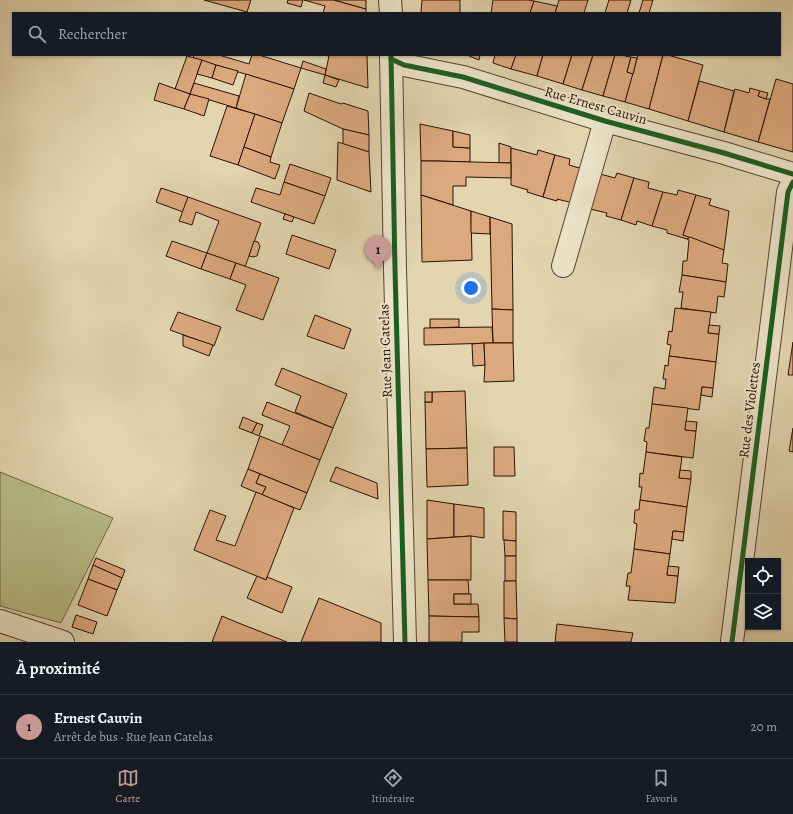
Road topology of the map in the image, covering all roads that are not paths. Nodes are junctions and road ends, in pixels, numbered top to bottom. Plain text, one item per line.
1 (390, 0) edge
2 (390, 12) edge
3 (391, 57) edge
4 (605, 121) junction
5 (793, 174) edge
6 (793, 182) edge
7 (564, 266) dead end
8 (0, 621) edge
9 (63, 642) edge
10 (406, 642) edge
11 (732, 642) edge

1 - 2 street
3 - 4 street, Rue Ernest Cauvin
3 - 10 street, Rue Jean Catelas
4 - 5 street, Rue Ernest Cauvin
4 - 7 street
6 - 11 street, Rue des Violettes
8 - 9 street

